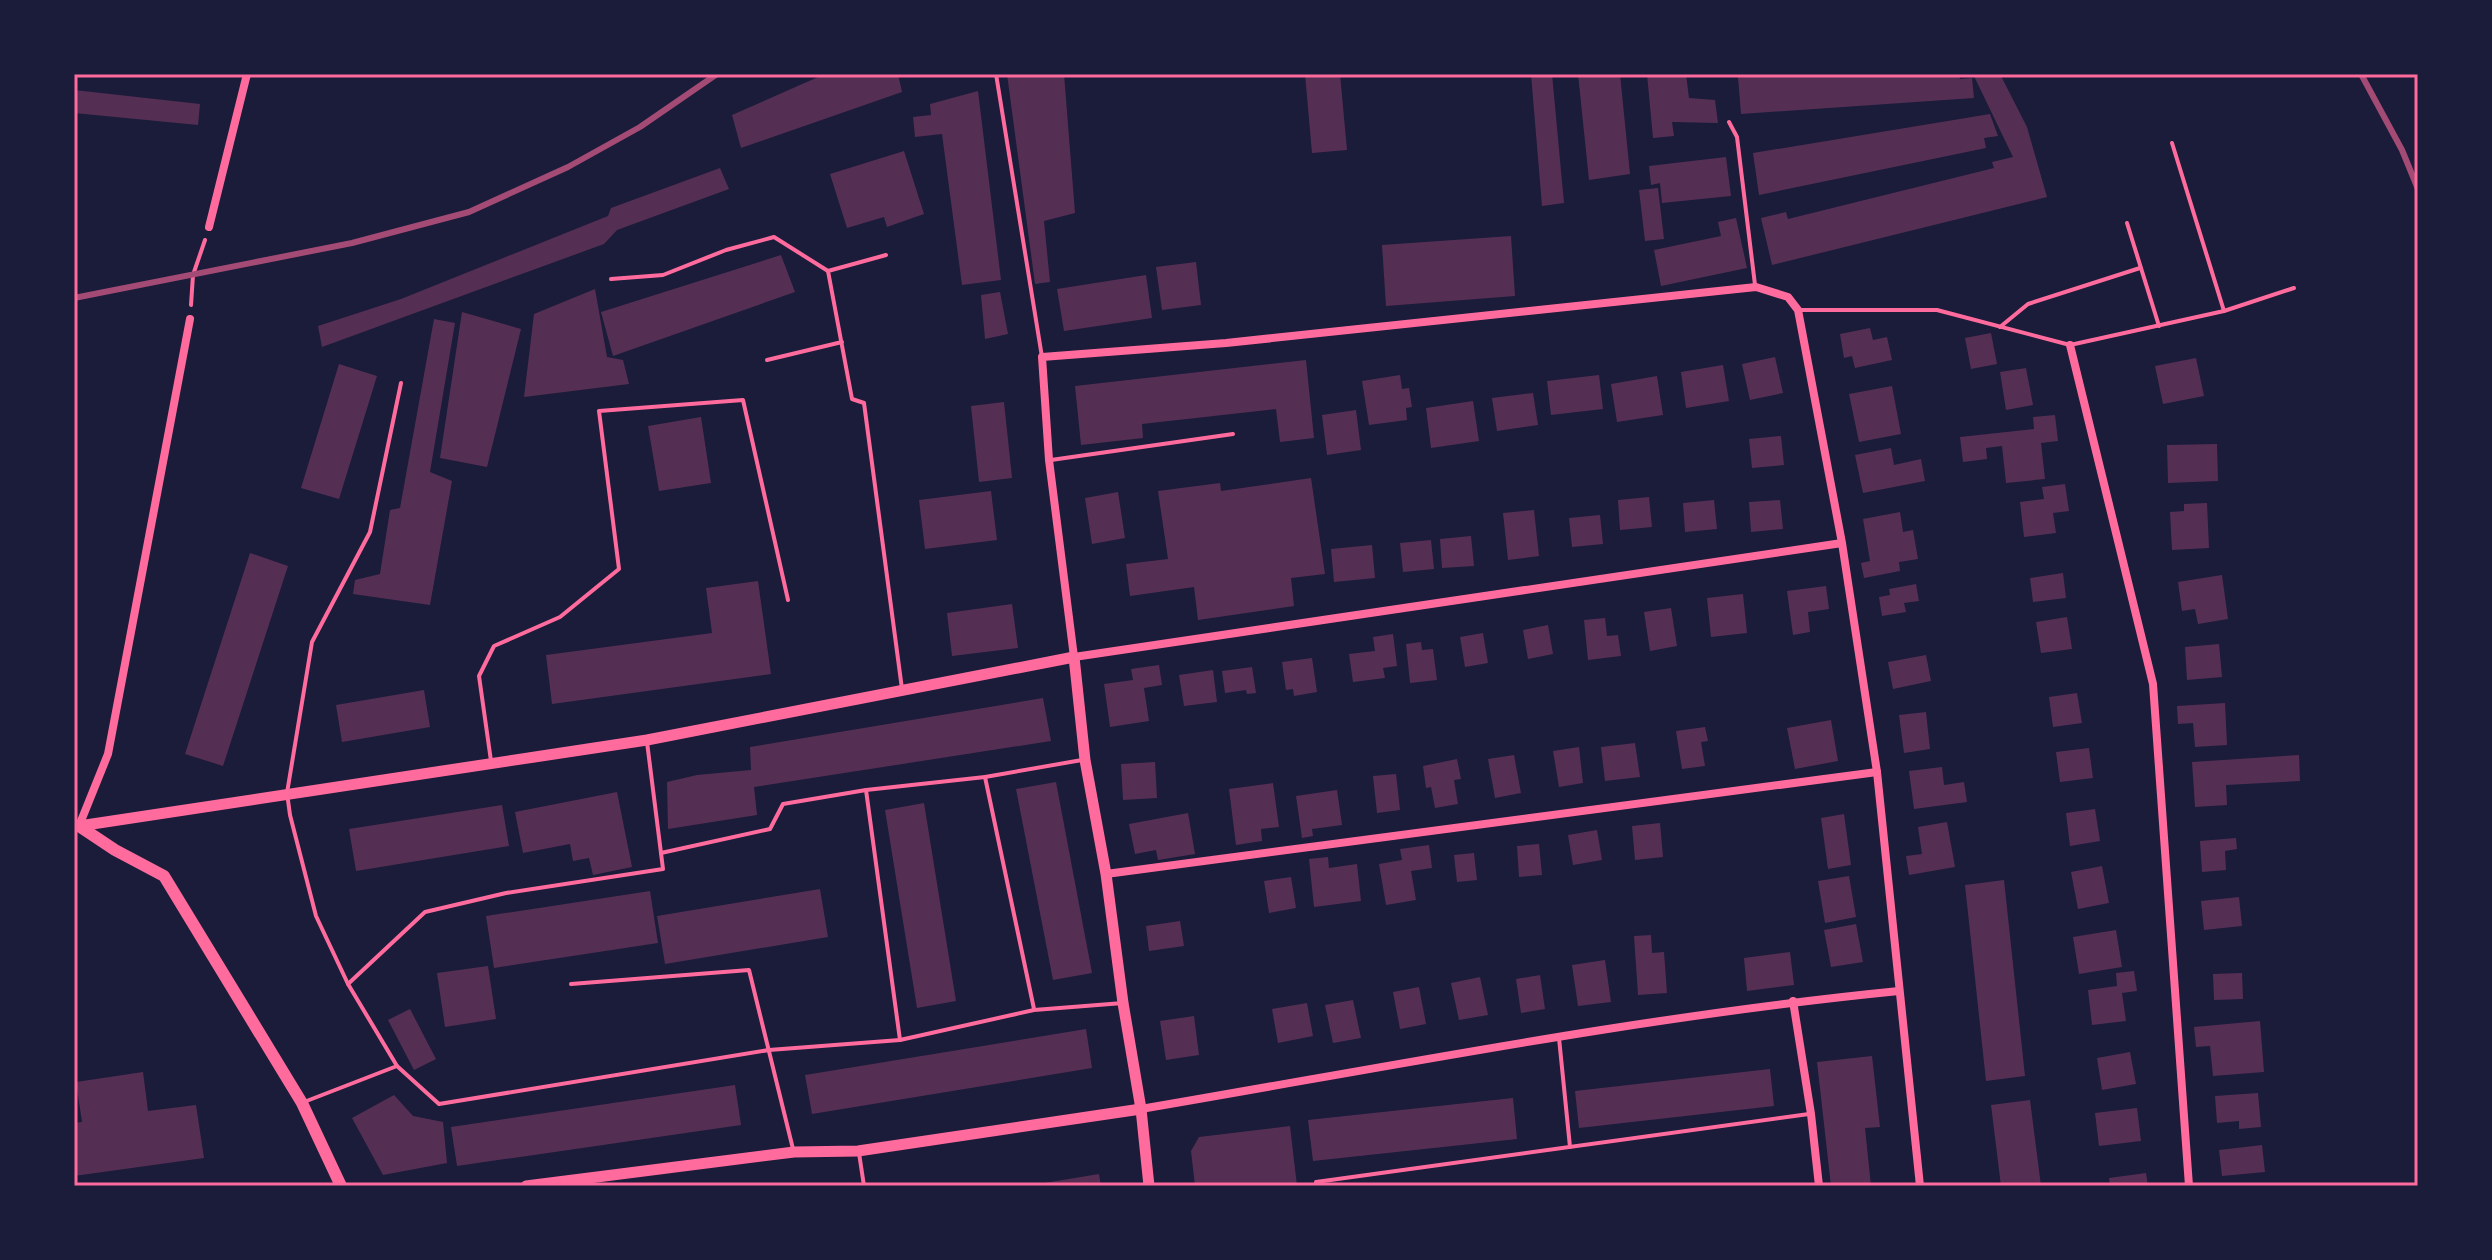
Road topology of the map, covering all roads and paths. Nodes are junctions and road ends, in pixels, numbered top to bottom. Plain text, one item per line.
1 (247, 74) edge
2 (996, 74) edge
3 (1729, 122) dead end
4 (2172, 143) dead end
5 (2127, 223) dead end
6 (209, 227) joint
7 (886, 255) dead end
8 (2140, 268) junction
9 (828, 271) junction
10 (611, 279) dead end
11 (1756, 287) junction
12 (2294, 288) dead end
13 (1798, 310) junction
14 (2224, 311) junction
15 (190, 319) joint
16 (2159, 326) junction
17 (2000, 327) junction
18 (842, 342) junction
19 (2070, 345) junction
20 (1042, 357) junction
21 (767, 360) dead end
22 (401, 383) dead end
23 (1233, 434) dead end
24 (1049, 460) junction
25 (1842, 543) junction
26 (788, 600) dead end
27 (1074, 657) junction
28 (902, 691) junction
29 (647, 740) junction
30 (1085, 760) junction
31 (491, 763) junction
32 (1877, 772) junction
33 (985, 777) junction
34 (866, 790) junction
35 (287, 793) junction
36 (76, 826) edge
37 (74, 840) edge
38 (661, 853) junction
39 (1106, 874) junction
40 (348, 984) junction
41 (571, 984) dead end
42 (1899, 991) junction
43 (1793, 1001) junction
44 (1123, 1003) junction
45 (1034, 1010) junction
46 (1559, 1038) junction
47 (900, 1040) junction
48 (769, 1050) junction
49 (397, 1066) junction
50 (302, 1103) junction
51 (1141, 1109) junction
52 (1811, 1114) junction
53 (1570, 1147) junction
54 (858, 1151) junction
55 (794, 1152) junction
56 (341, 1186) edge
57 (527, 1186) edge
58 (864, 1186) edge
59 (1149, 1186) edge
60 (1316, 1186) edge
61 (1819, 1186) edge
62 (1920, 1186) edge
63 (2189, 1186) edge

1 - 6 street
2 - 20 lane
3 - 11 lane
4 - 14 lane
5 - 8 lane
6 - 15 path
7 - 9 lane
8 - 16 lane
8 - 17 lane
9 - 10 lane
9 - 18 lane
11 - 13 street
11 - 20 street
12 - 14 lane
13 - 17 lane
13 - 25 street
14 - 16 lane
15 - 36 street
16 - 19 lane
17 - 19 lane
18 - 21 lane
18 - 28 lane
19 - 63 street
20 - 24 street
22 - 35 lane
23 - 24 lane
24 - 27 street
25 - 27 street
25 - 32 street
26 - 31 lane
27 - 28 street
27 - 30 street
28 - 29 street
29 - 31 street
29 - 38 lane
30 - 33 lane
30 - 39 street
31 - 35 street
32 - 39 street
32 - 42 street
33 - 34 lane
33 - 45 lane
34 - 38 lane
34 - 47 lane
35 - 36 street
35 - 40 lane
36 - 37 main road
36 - 50 main road
38 - 40 lane
39 - 44 street
40 - 49 lane
41 - 48 lane
42 - 43 street
42 - 62 street
43 - 46 street
43 - 52 street
44 - 45 lane
44 - 51 street
45 - 47 lane
46 - 51 street
46 - 53 lane
47 - 48 lane
48 - 49 lane
48 - 55 lane
49 - 50 lane
50 - 56 main road
51 - 54 street
51 - 59 street
52 - 53 lane
52 - 61 street
53 - 60 lane
54 - 55 street
54 - 58 lane
55 - 57 street

